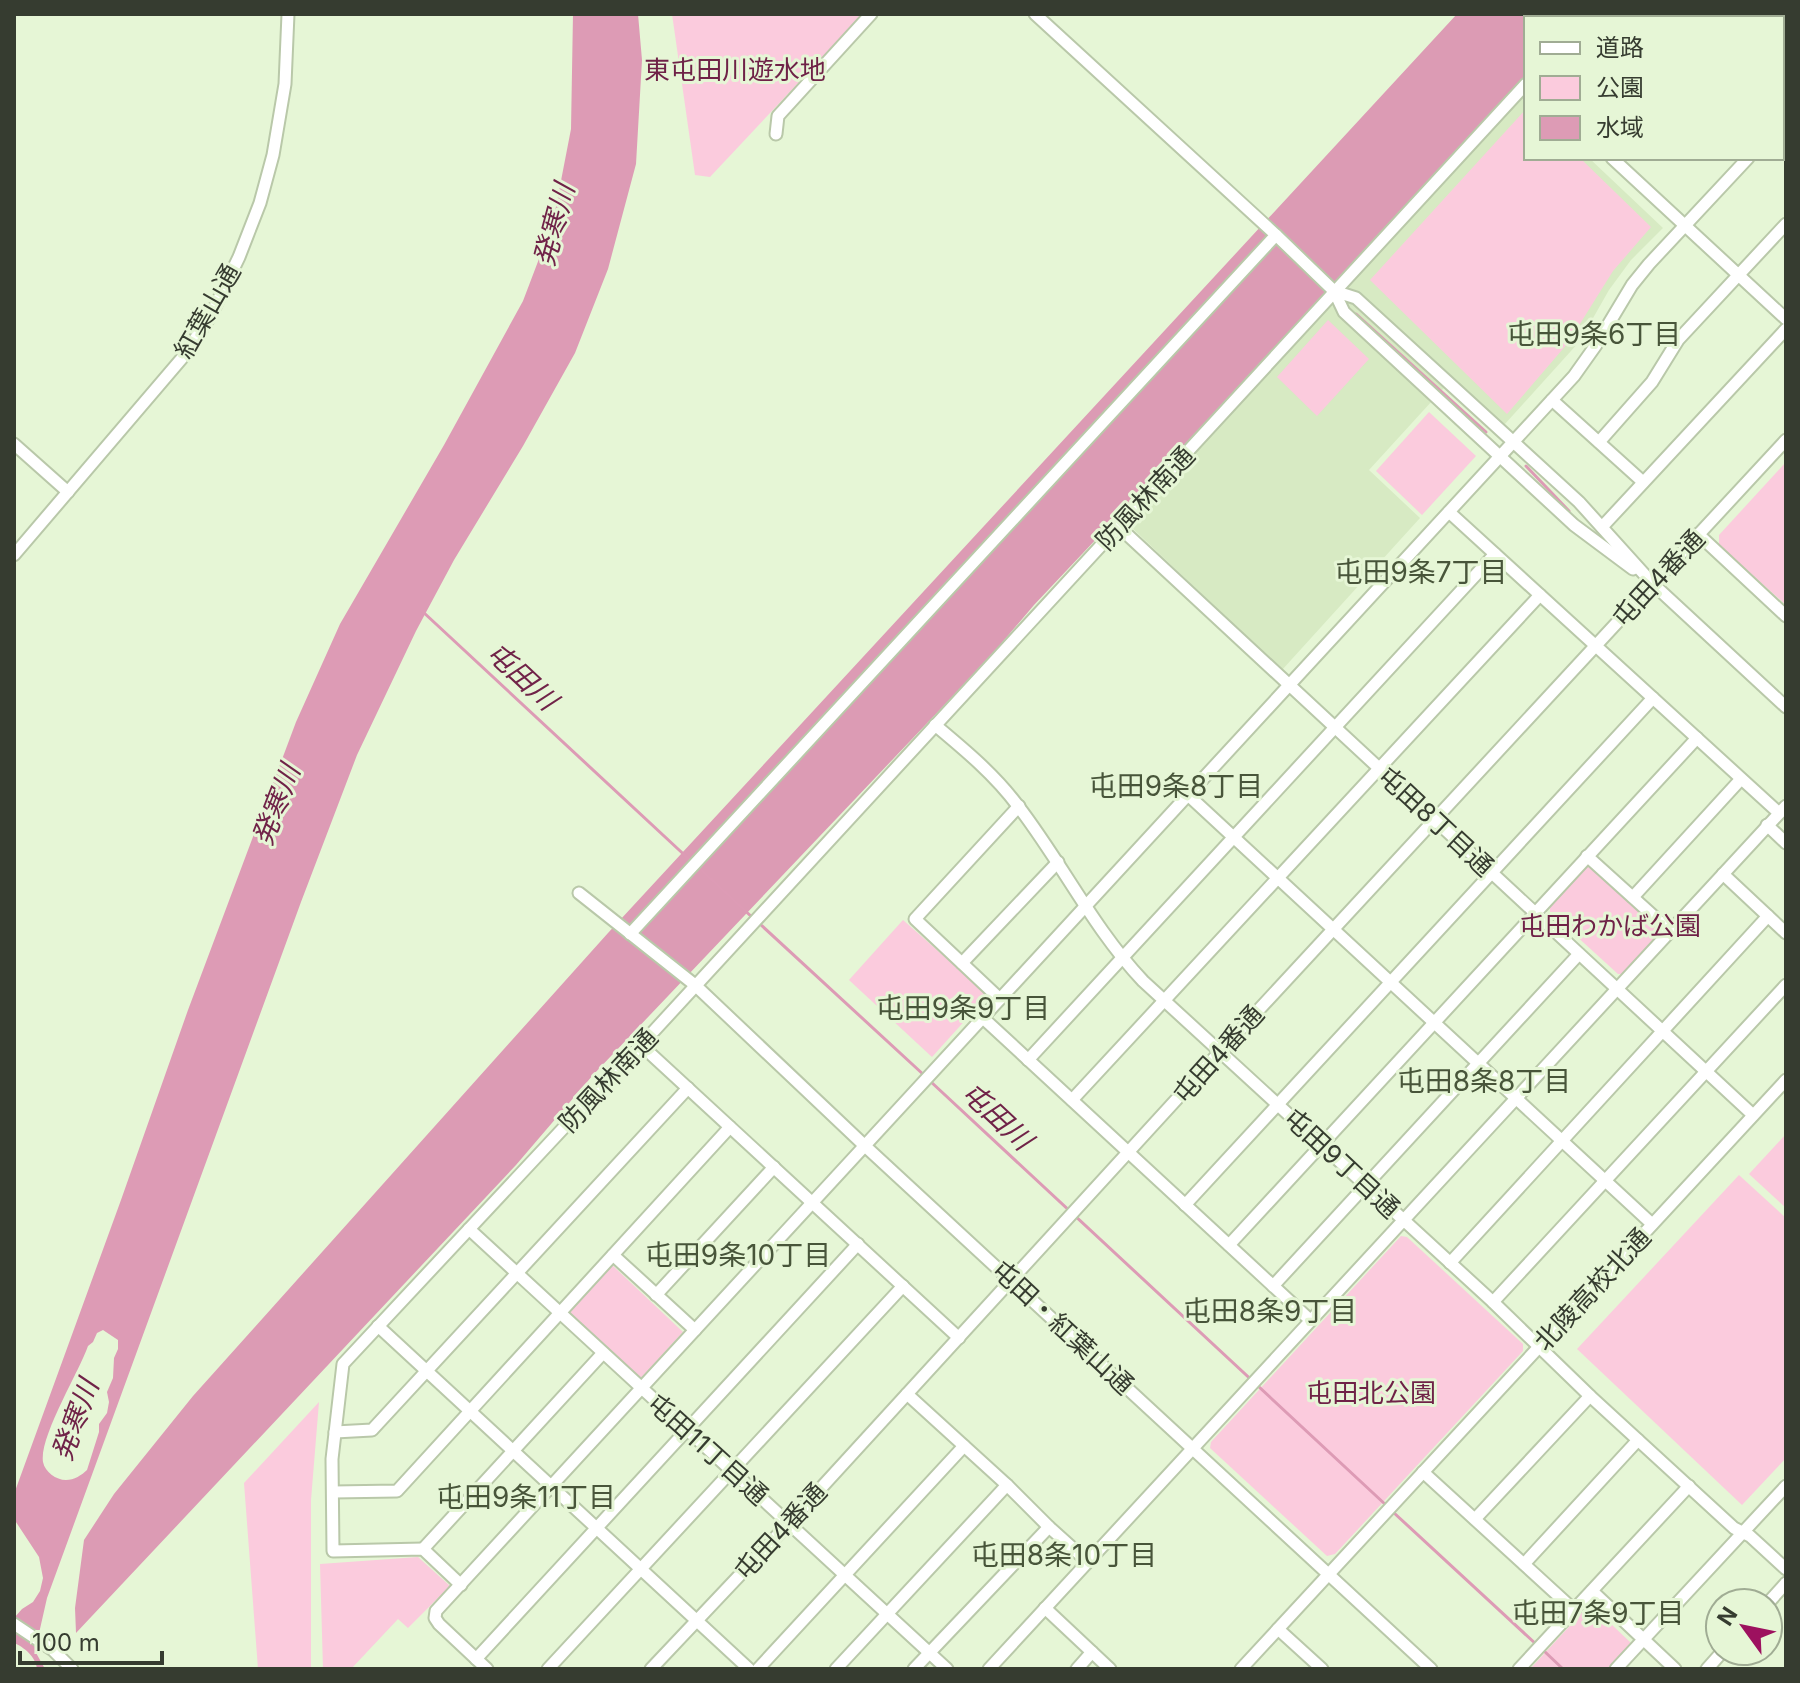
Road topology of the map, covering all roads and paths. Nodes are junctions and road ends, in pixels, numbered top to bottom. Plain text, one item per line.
1 (288, 14) edge
2 (871, 14) edge
3 (1035, 14) edge
4 (1524, 86) edge
5 (776, 134) dead end
6 (1614, 160) edge
7 (1746, 160) edge
8 (1786, 224) edge
9 (1686, 225) junction
10 (1276, 235) junction
11 (1739, 275) junction
12 (1334, 291) junction
13 (1786, 319) edge
14 (1786, 329) edge
15 (1552, 400) junction
16 (1786, 440) edge
17 (1514, 442) junction
18 (1599, 442) junction
19 (14, 444) edge
20 (1500, 456) junction
21 (1643, 482) junction
22 (68, 492) junction
23 (1449, 512) junction
24 (1119, 527) junction
25 (1602, 527) junction
26 (1698, 534) junction
27 (1495, 554) junction
28 (14, 555) edge
29 (1653, 584) junction
30 (1540, 595) junction
31 (1786, 616) edge
32 (1595, 646) junction
33 (1289, 684) junction
34 (1653, 698) junction
35 (1786, 707) edge
36 (935, 725) junction
37 (1335, 728) junction
38 (1697, 738) junction
39 (1380, 769) junction
40 (1741, 779) junction
41 (1188, 795) junction
42 (1019, 806) junction
43 (1782, 809) edge
44 (1435, 819) junction
45 (1767, 825) junction
46 (1234, 838) junction
47 (1786, 843) edge
48 (1587, 856) junction
49 (1058, 862) junction
50 (1492, 872) junction
51 (1723, 874) junction
52 (1279, 878) junction
53 (579, 893) dead end
54 (1633, 897) junction
55 (1085, 908) junction
56 (1535, 913) junction
57 (1768, 916) junction
58 (1333, 929) junction
59 (1670, 931) junction
60 (1786, 933) edge
61 (630, 934) junction
62 (1579, 954) junction
63 (1122, 959) junction
64 (962, 963) junction
65 (1391, 982) junction
66 (695, 985) junction
67 (1786, 985) edge
68 (1617, 989) junction
69 (1000, 999) junction
70 (1165, 1002) junction
71 (983, 1018) junction
72 (1434, 1023) junction
73 (1663, 1031) junction
74 (641, 1045) junction
75 (1220, 1052) junction
76 (1028, 1060) junction
77 (1478, 1064) junction
78 (1706, 1071) junction
79 (1786, 1080) edge
80 (688, 1088) junction
81 (1516, 1098) junction
82 (1072, 1100) junction
83 (1278, 1104) junction
84 (1753, 1115) junction
85 (730, 1127) junction
86 (1562, 1141) junction
87 (1321, 1144) junction
88 (865, 1146) junction
89 (1129, 1153) junction
90 (774, 1167) junction
91 (1605, 1181) junction
92 (1366, 1186) junction
93 (813, 1202) junction
94 (1185, 1205) junction
95 (1403, 1220) junction
96 (1652, 1224) junction
97 (469, 1229) junction
98 (858, 1244) junction
99 (1229, 1245) junction
100 (613, 1255) junction
101 (1450, 1263) junction
102 (517, 1273) junction
103 (1012, 1280) junction
104 (903, 1286) junction
105 (1273, 1286) junction
106 (656, 1295) junction
107 (1493, 1302) junction
108 (560, 1313) junction
109 (1310, 1320) junction
110 (378, 1326) junction
111 (695, 1330) junction
112 (959, 1338) junction
113 (1540, 1346) junction
114 (603, 1353) junction
115 (427, 1371) junction
116 (641, 1388) junction
117 (907, 1394) junction
118 (1590, 1396) junction
119 (470, 1411) junction
120 (687, 1430) junction
121 (335, 1432) junction
122 (1638, 1440) junction
123 (964, 1446) junction
124 (1193, 1448) junction
125 (513, 1451) junction
126 (731, 1470) junction
127 (1423, 1472) junction
128 (1007, 1485) junction
129 (551, 1486) junction
130 (1689, 1486) junction
131 (1786, 1486) edge
132 (333, 1492) junction
133 (1475, 1519) junction
134 (789, 1523) junction
135 (1049, 1527) junction
136 (597, 1528) junction
137 (1743, 1532) junction
138 (423, 1549) junction
139 (1088, 1562) junction
140 (1524, 1564) junction
141 (641, 1569) junction
142 (1786, 1569) edge
143 (1329, 1574) junction
144 (846, 1575) junction
145 (461, 1585) junction
146 (1592, 1591) junction
147 (1045, 1608) junction
148 (1574, 1610) junction
149 (888, 1614) junction
150 (696, 1620) junction
151 (14, 1624) edge
152 (1278, 1629) junction
153 (1643, 1639) junction
154 (1092, 1652) junction
155 (929, 1653) junction
156 (476, 1659) junction
157 (72, 1669) edge
158 (487, 1669) edge
159 (548, 1669) edge
160 (651, 1669) edge
161 (749, 1669) edge
162 (758, 1669) edge
163 (836, 1669) edge
164 (914, 1669) edge
165 (947, 1669) edge
166 (989, 1669) edge
167 (1077, 1669) edge
168 (1110, 1669) edge
169 (1241, 1669) edge
170 (1322, 1669) edge
171 (1431, 1669) edge
172 (1519, 1669) edge
173 (1616, 1669) edge
174 (1675, 1669) edge

1 - 22 street, 紅葉山通
2 - 5 street
3 - 10 street
4 - 12 street, 防風林南通
6 - 9 street
7 - 9 street
8 - 11 street
9 - 11 street
9 - 15 street
10 - 12 street
10 - 61 street
11 - 13 street
11 - 18 street
12 - 17 street
12 - 20 street
12 - 24 street, 防風林南通
14 - 21 street
15 - 17 street
15 - 18 street
16 - 26 street, 屯田4番通
17 - 20 street
17 - 25 street
18 - 21 street
19 - 22 street
20 - 23 street
20 - 29 street
21 - 25 street
22 - 28 street, 紅葉山通
23 - 27 street
23 - 33 street
24 - 33 street, 屯田8丁目通
24 - 36 street, 防風林南通
25 - 29 street
26 - 29 street, 屯田4番通
26 - 31 street
27 - 30 street
27 - 37 street
29 - 32 street, 屯田4番通
29 - 35 street
30 - 32 street
30 - 39 street
32 - 34 street
32 - 44 street, 屯田4番通
33 - 37 street, 屯田8丁目通
33 - 41 street
34 - 38 street
34 - 50 street
36 - 42 street, 屯田9丁目通
36 - 66 street, 防風林南通
37 - 39 street, 屯田8丁目通
37 - 46 street
38 - 40 street
38 - 48 street
39 - 44 street, 屯田8丁目通
39 - 52 street
40 - 43 street
40 - 54 street
41 - 46 street
41 - 55 street
42 - 49 street, 屯田9丁目通
42 - 64 street
43 - 45 street
44 - 50 street, 屯田8丁目通
44 - 58 street, 屯田4番通
45 - 47 street
45 - 51 street
46 - 52 street
46 - 63 street
48 - 54 street
48 - 56 street
49 - 55 street, 屯田9丁目通
49 - 64 street
50 - 56 street, 屯田8丁目通
50 - 65 street
51 - 57 street
51 - 59 street
52 - 58 street
52 - 70 street
53 - 61 street, 屯田・紅葉山通
54 - 59 street
55 - 63 street, 屯田9丁目通
55 - 69 street
56 - 62 street, 屯田8丁目通
56 - 72 street
57 - 60 street
57 - 73 street
58 - 65 street
58 - 75 street, 屯田4番通
59 - 68 street
61 - 66 street, 屯田・紅葉山通
62 - 68 street, 屯田8丁目通
62 - 77 street
63 - 70 street, 屯田9丁目通
63 - 76 street
64 - 69 street
65 - 72 street
65 - 83 street
66 - 74 street, 防風林南通
66 - 88 street, 屯田・紅葉山通
67 - 78 street
68 - 73 street, 屯田8丁目通
68 - 81 street
69 - 71 street
70 - 75 street, 屯田9丁目通
70 - 82 street
71 - 76 street
71 - 88 street
72 - 77 street
72 - 87 street
73 - 78 street, 屯田8丁目通
73 - 86 street
74 - 80 street
74 - 97 street, 防風林南通
75 - 83 street, 屯田9丁目通
75 - 89 street, 屯田4番通
76 - 82 street
77 - 81 street
77 - 92 street
78 - 84 street, 屯田8丁目通
78 - 91 street
79 - 84 street, 北陵高校北通
80 - 85 street
80 - 102 street
81 - 86 street
81 - 95 street
82 - 89 street
83 - 87 street, 屯田9丁目通
83 - 94 street
84 - 96 street, 北陵高校北通
85 - 90 street
85 - 100 street
86 - 91 street
86 - 101 street
87 - 92 street, 屯田9丁目通
87 - 99 street
88 - 93 street
88 - 103 street, 屯田・紅葉山通
89 - 94 street
89 - 103 street, 屯田4番通
90 - 93 street
90 - 106 street
91 - 96 street
91 - 107 street
92 - 95 street, 屯田9丁目通
92 - 105 street
93 - 98 street
93 - 111 street
94 - 99 street
95 - 101 street, 屯田9丁目通
95 - 109 street
96 - 113 street, 北陵高校北通
97 - 102 street, 屯田11丁目通
97 - 110 street, 防風林南通
98 - 104 street
98 - 120 street
99 - 105 street
100 - 106 street
100 - 108 street
101 - 107 street, 屯田9丁目通
102 - 108 street, 屯田11丁目通
102 - 115 street
103 - 112 street, 屯田4番通
103 - 124 street, 屯田・紅葉山通
104 - 112 street
104 - 126 street
105 - 109 street
106 - 111 street
107 - 113 street, 屯田9丁目通
108 - 114 street, 屯田11丁目通
108 - 119 street
109 - 124 street
110 - 115 street
110 - 121 street, 防風林南通
111 - 116 street
112 - 117 street, 屯田4番通
113 - 118 street, 屯田9丁目通
113 - 127 street, 北陵高校北通
114 - 116 street, 屯田11丁目通
114 - 125 street
115 - 119 street
115 - 121 street
116 - 120 street, 屯田11丁目通
116 - 129 street
117 - 123 street
117 - 134 street, 屯田4番通
118 - 122 street, 屯田9丁目通
118 - 133 street
119 - 125 street
119 - 132 street
120 - 126 street, 屯田11丁目通
120 - 136 street
121 - 132 street, 防風林南通
122 - 130 street, 屯田9丁目通
122 - 140 street
123 - 128 street
123 - 144 street
124 - 139 street
124 - 143 street, 屯田・紅葉山通
125 - 129 street
125 - 138 street
126 - 134 street, 屯田11丁目通
126 - 141 street
127 - 133 street
127 - 143 street, 北陵高校北通
128 - 135 street
128 - 149 street
129 - 136 street
129 - 145 street
130 - 137 street, 屯田9丁目通
130 - 146 street
131 - 137 street
132 - 138 street, 防風林南通
133 - 140 street
134 - 144 street, 屯田11丁目通
134 - 150 street, 屯田4番通
135 - 139 street
135 - 155 street
136 - 141 street
136 - 156 street
137 - 142 street, 屯田9丁目通
137 - 153 street
138 - 145 street
139 - 147 street
140 - 148 street
141 - 150 street
141 - 159 street
143 - 152 street
143 - 171 street, 屯田・紅葉山通
144 - 149 street, 屯田11丁目通
144 - 162 street
145 - 156 street
146 - 148 street
146 - 153 street
147 - 154 street
147 - 166 street
148 - 172 street
149 - 155 street, 屯田11丁目通
149 - 163 street
150 - 160 street, 屯田4番通
150 - 161 street
151 - 157 street
152 - 169 street
152 - 170 street
153 - 173 street
153 - 174 street
154 - 167 street
154 - 168 street
155 - 164 street
155 - 165 street, 屯田11丁目通
156 - 158 street

